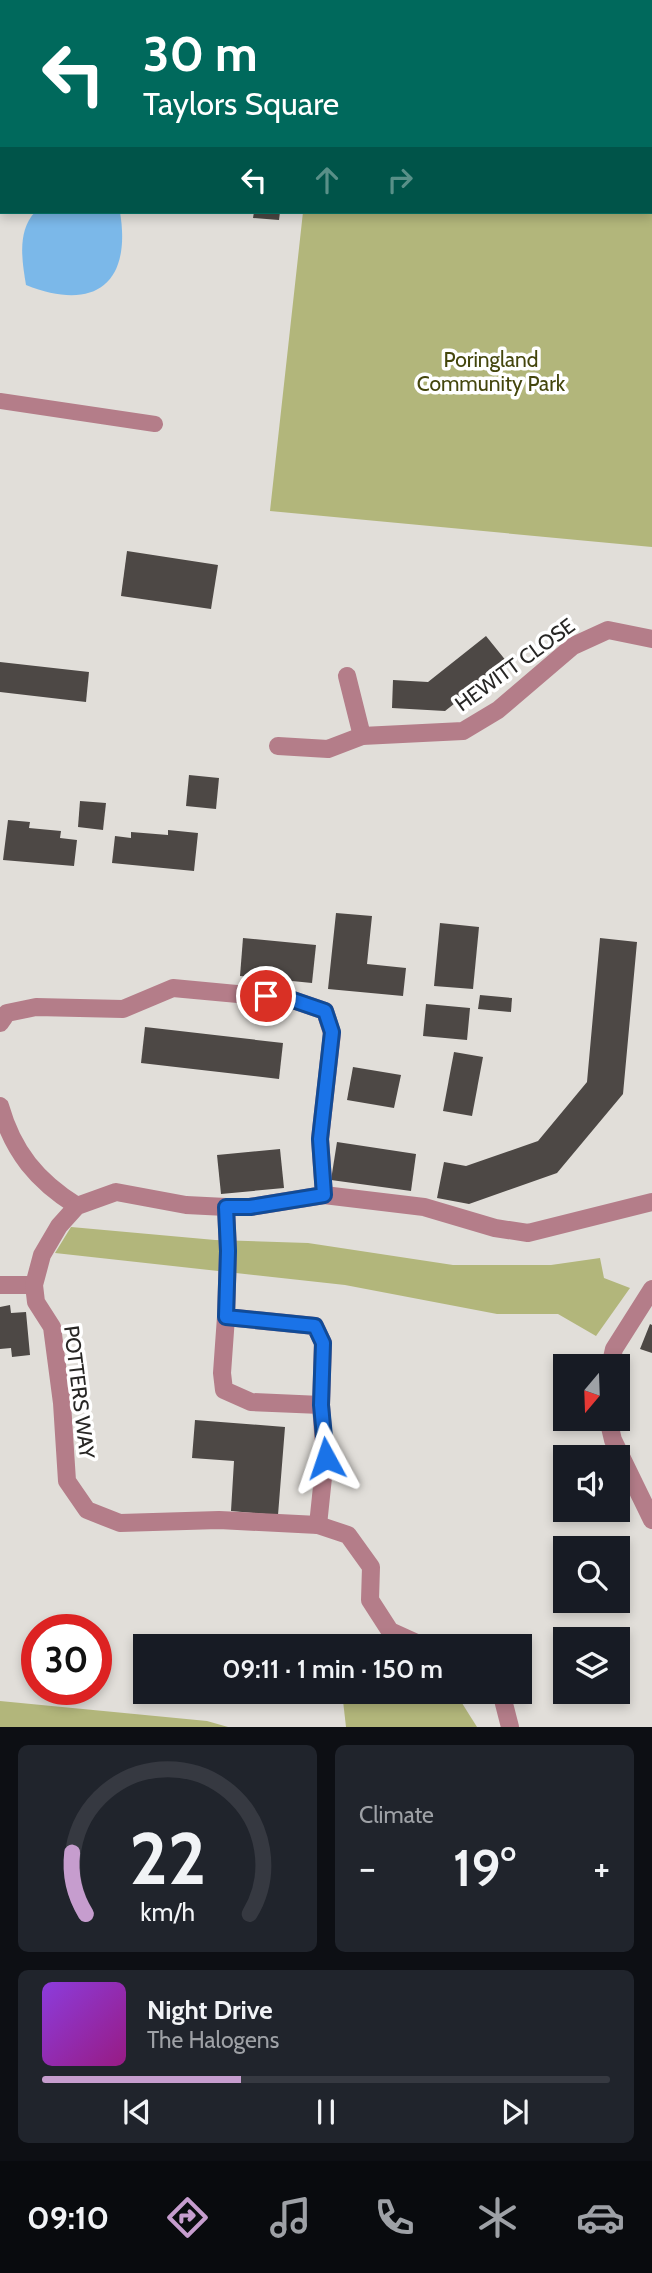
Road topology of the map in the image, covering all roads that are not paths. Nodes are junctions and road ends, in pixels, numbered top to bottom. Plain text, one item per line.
1 (0, 401) edge
2 (155, 424) dead end
3 (652, 639) edge
4 (347, 676) dead end
5 (362, 736) junction
6 (278, 746) dead end
7 (0, 1023) edge
8 (0, 1106) edge
9 (324, 1195) junction
10 (652, 1202) edge
11 (77, 1206) junction
12 (226, 1207) junction
13 (0, 1285) edge
14 (34, 1285) junction
15 (652, 1289) edge
16 (226, 1317) junction
17 (613, 1354) edge
18 (321, 1405) junction
19 (610, 1432) edge
20 (652, 1520) edge
21 (318, 1525) junction
22 (397, 1634) edge
23 (503, 1704) edge
24 (510, 1727) edge

1 - 2 lane
3 - 5 street, HEWITT CLOSE
4 - 5 street
5 - 6 street, HEWITT CLOSE
7 - 9 street
8 - 11 street
9 - 10 street
9 - 12 street
11 - 12 street
11 - 14 street
12 - 16 street
13 - 14 street
14 - 21 street, POTTERS WAY
15 - 17 street
16 - 18 street
16 - 18 street
18 - 21 street
19 - 20 street
21 - 22 street, POTTERS WAY
23 - 24 street

